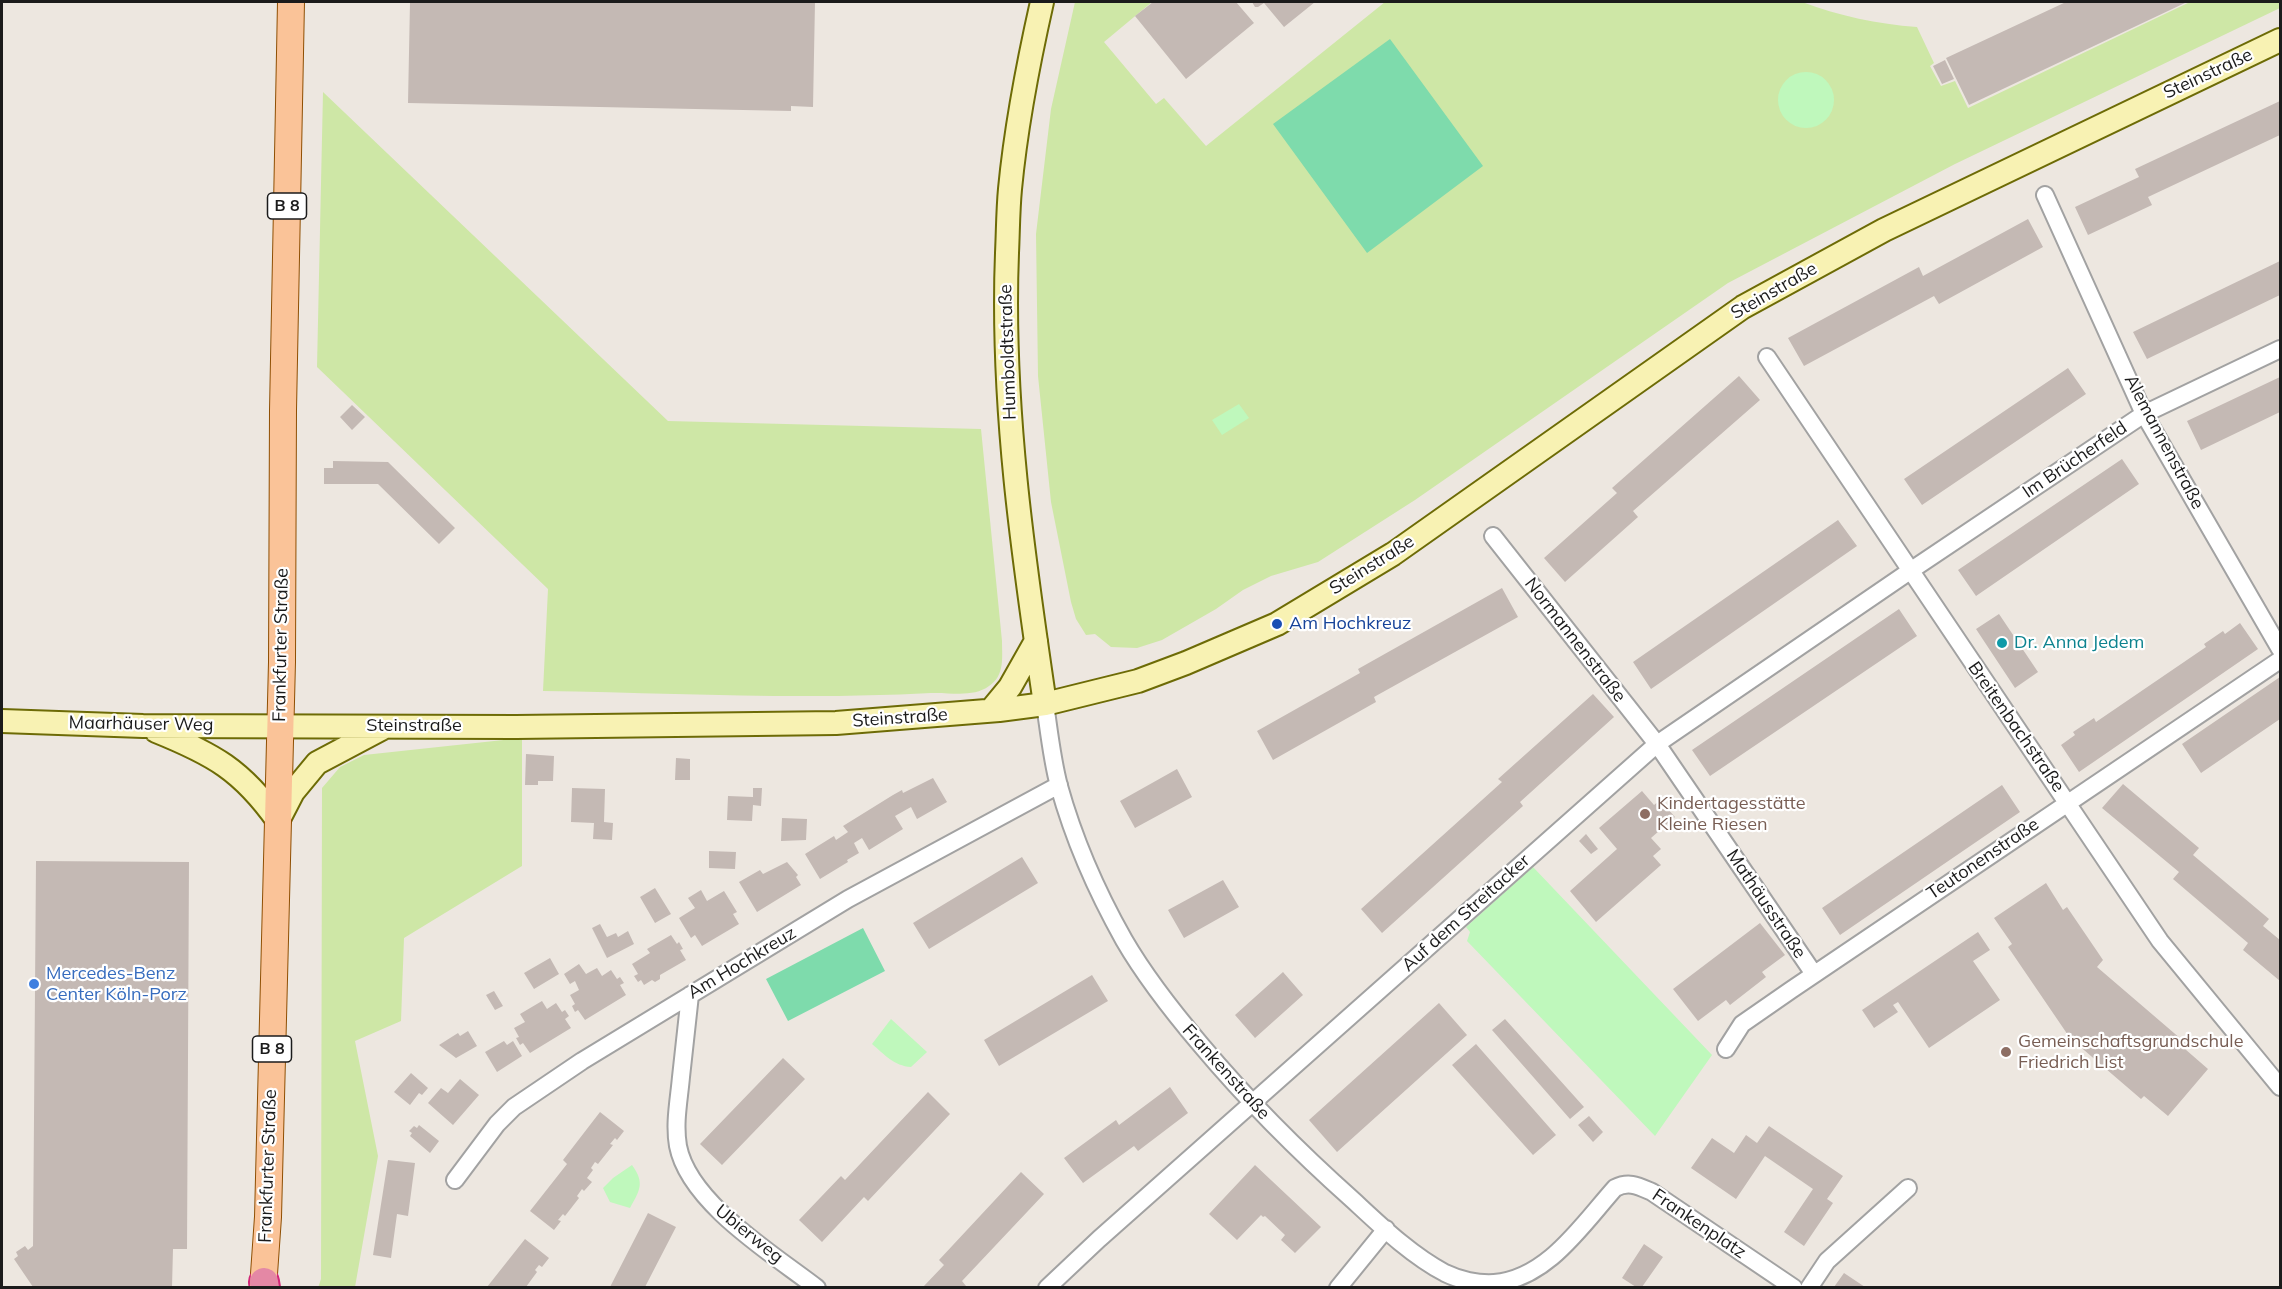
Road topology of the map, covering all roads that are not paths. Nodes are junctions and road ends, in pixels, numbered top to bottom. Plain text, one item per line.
1 (291, 2) edge
2 (1042, 2) edge
3 (2280, 40) edge
4 (2045, 195) dead end
5 (2280, 349) edge
6 (1767, 357) dead end
7 (2144, 414) junction
8 (1493, 536) dead end
9 (1910, 571) junction
10 (1036, 641) junction
11 (2280, 649) edge
12 (2280, 660) edge
13 (1045, 704) junction
14 (991, 711) junction
15 (2, 721) edge
16 (280, 725) junction
17 (143, 726) junction
18 (387, 726) junction
19 (1657, 744) junction
20 (1059, 785) junction
21 (2068, 802) junction
22 (278, 821) junction
23 (1814, 974) junction
24 (690, 995) junction
25 (1726, 1049) dead end
26 (2280, 1087) edge
27 (1251, 1104) junction
28 (455, 1180) dead end
29 (1908, 1188) dead end
30 (1386, 1229) junction
31 (1556, 1254) joint
32 (264, 1286) edge
33 (817, 1287) edge
34 (1047, 1287) edge
35 (1338, 1287) edge
36 (1794, 1287) edge
37 (1809, 1287) edge

1 - 16 main road, Frankfurter Straße / B 8
2 - 10 main road, Humboldtstraße
3 - 13 main road, Steinstraße
4 - 7 street, Alemannenstraße
5 - 7 street, Im Brücherfeld
6 - 9 street, Breitenbachstraße
7 - 9 street, Im Brücherfeld
7 - 11 street, Alemannenstraße
8 - 19 street, Normannenstraße
9 - 19 street, Auf dem Streitacker
9 - 21 street, Breitenbachstraße
10 - 13 main road, Humboldtstraße
10 - 14 main road
12 - 21 street, Teutonenstraße
13 - 14 main road, Steinstraße
13 - 20 street, Frankenstraße
14 - 18 main road, Steinstraße
15 - 17 main road, Maarhäuser Weg
16 - 17 main road, Maarhäuser Weg
16 - 18 main road, Steinstraße
16 - 22 main road, Frankfurter Straße / B 8
17 - 22 main road
18 - 22 main road
19 - 23 street, Mathäusstraße
19 - 27 street, Auf dem Streitacker
20 - 24 street, Am Hochkreuz
20 - 27 street, Frankenstraße
21 - 23 street, Teutonenstraße
21 - 26 street, Breitenbachstraße
22 - 32 main road, Frankfurter Straße / B 8
23 - 25 street, Teutonenstraße
24 - 28 street, Am Hochkreuz
24 - 33 street, Ubierweg
27 - 30 street, Frankenstraße
27 - 34 street, Auf dem Streitacker
29 - 37 street
30 - 31 street, Frankenstraße
30 - 35 street
31 - 36 street, Frankenplatz

